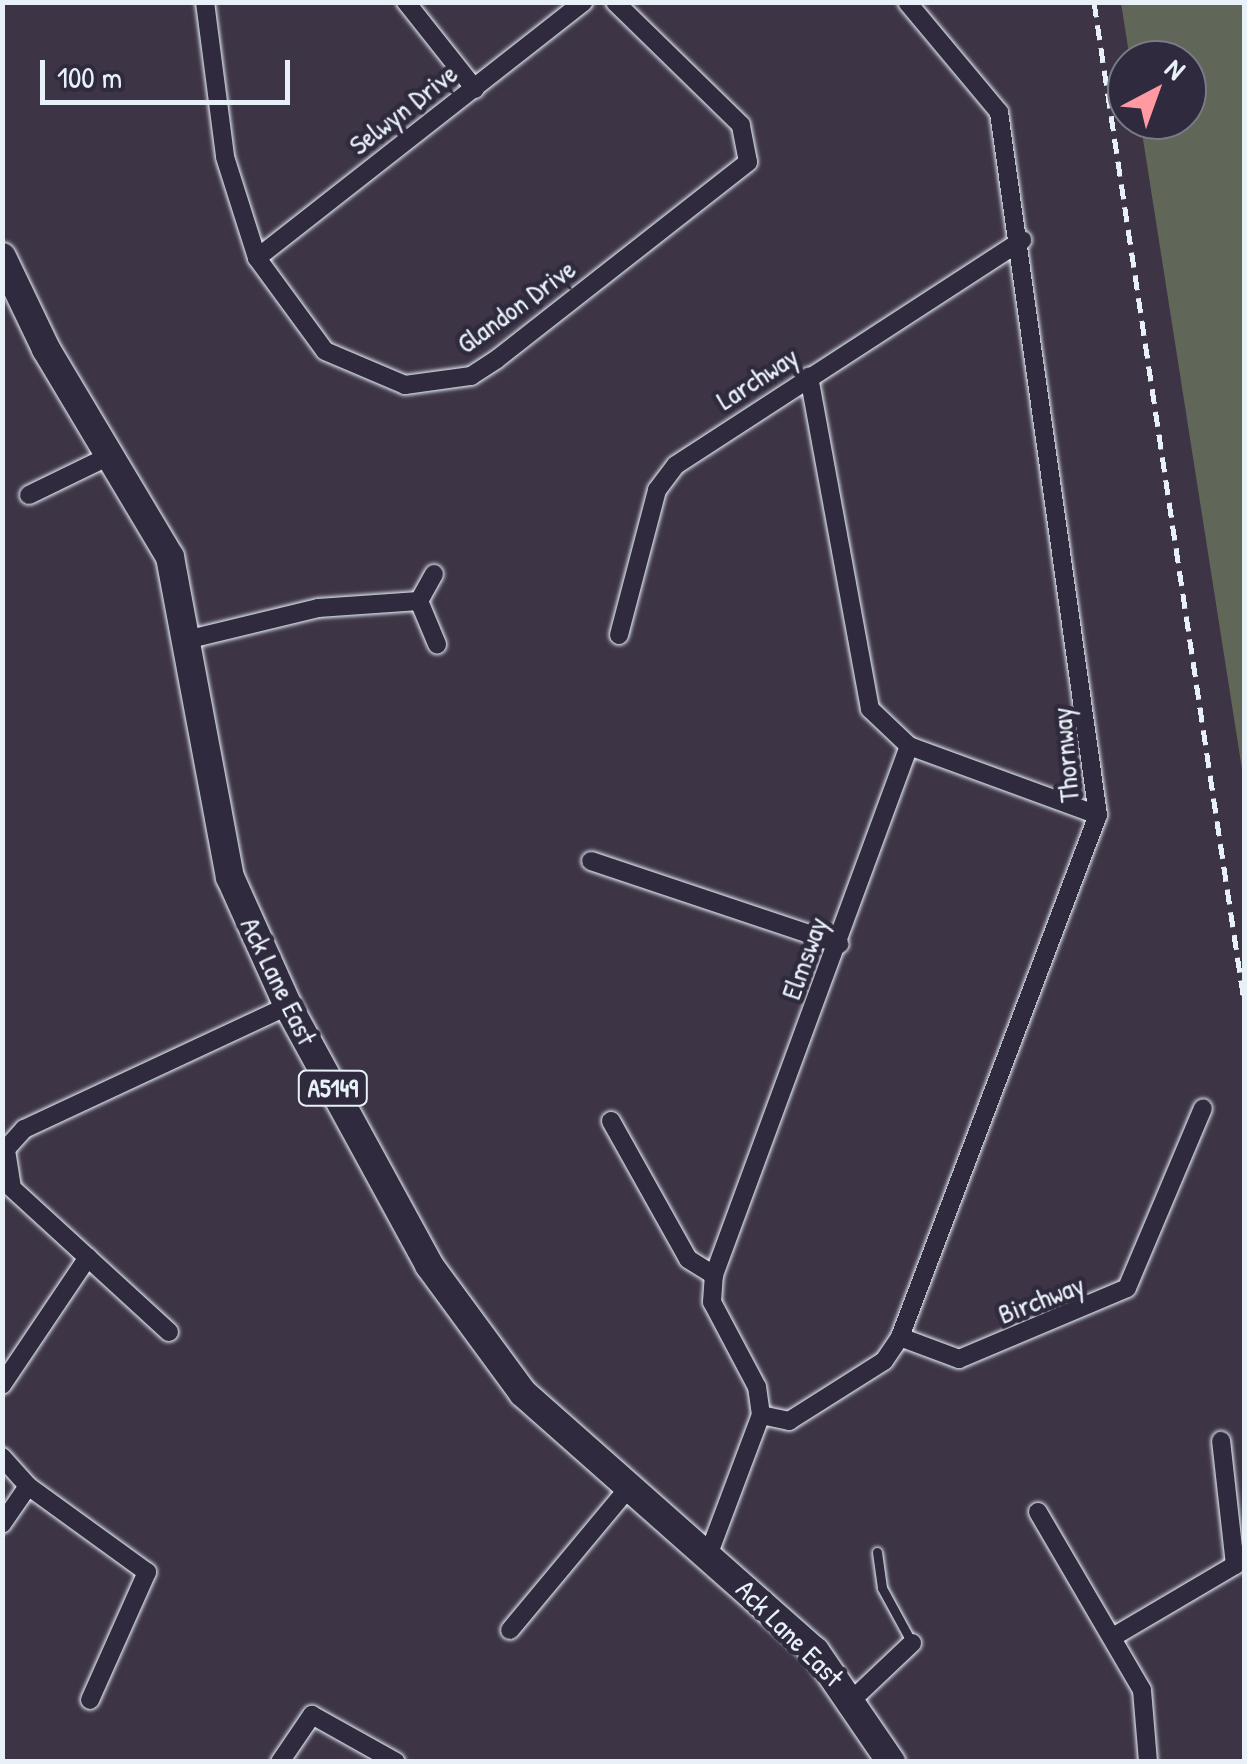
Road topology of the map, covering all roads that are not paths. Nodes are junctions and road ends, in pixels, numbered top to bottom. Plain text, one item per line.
1 (206, 2) edge
2 (406, 2) edge
3 (583, 2) edge
4 (615, 2) edge
5 (907, 2) edge
6 (474, 89) junction
7 (1022, 240) junction
8 (257, 258) junction
9 (6, 266) edge
10 (809, 377) junction
11 (113, 454) junction
12 (29, 495) dead end
13 (434, 574) dead end
14 (419, 601) junction
15 (619, 636) dead end
16 (190, 639) junction
17 (437, 644) dead end
18 (909, 746) junction
19 (1098, 815) junction
20 (592, 861) dead end
21 (838, 944) junction
22 (288, 1006) junction
23 (1204, 1108) dead end
24 (611, 1122) dead end
25 (4, 1148) edge
26 (7, 1188) edge
27 (88, 1257) junction
28 (714, 1275) junction
29 (169, 1332) dead end
30 (900, 1337) junction
31 (2, 1385) edge
32 (761, 1415) junction
33 (1221, 1440) dead end
34 (2, 1456) edge
35 (28, 1486) junction
36 (630, 1486) junction
37 (1038, 1512) dead end
38 (2, 1524) edge
39 (877, 1552) dead end
40 (709, 1553) junction
41 (510, 1630) dead end
42 (1113, 1637) junction
43 (912, 1643) joint
44 (854, 1698) junction
45 (90, 1700) dead end
46 (280, 1762) edge
47 (396, 1762) edge
48 (891, 1762) edge
49 (1148, 1762) edge

1 - 8 street, Glandon Drive
2 - 6 street
3 - 6 street, Selwyn Drive
4 - 8 street, Glandon Drive
5 - 7 street, Thornway
6 - 8 street, Selwyn Drive
7 - 10 street, Larchway
7 - 19 street, Thornway
9 - 11 main road, Ack Lane East / A5149
10 - 15 street, Larchway
10 - 18 street
11 - 12 street
11 - 16 main road, Ack Lane East / A5149
13 - 14 street
14 - 16 street
14 - 17 street
16 - 22 main road, Ack Lane East / A5149
18 - 19 street
18 - 21 street, Elmsway
19 - 30 street, Thornway
20 - 21 street
21 - 28 street, Elmsway
22 - 25 street
22 - 36 main road, Ack Lane East / A5149
23 - 30 street, Birchway
24 - 28 street
25 - 26 street
26 - 27 street
27 - 29 street
27 - 31 street
28 - 32 street
30 - 32 street, Thornway
32 - 40 street
33 - 42 street
34 - 35 street
35 - 38 street
35 - 45 street
36 - 40 main road, Ack Lane East / A5149
36 - 41 street
37 - 42 street
39 - 43 lane
40 - 44 main road, Ack Lane East / A5149
42 - 49 street
43 - 44 street
44 - 48 main road, Ack Lane East / A5149
46 - 47 street

